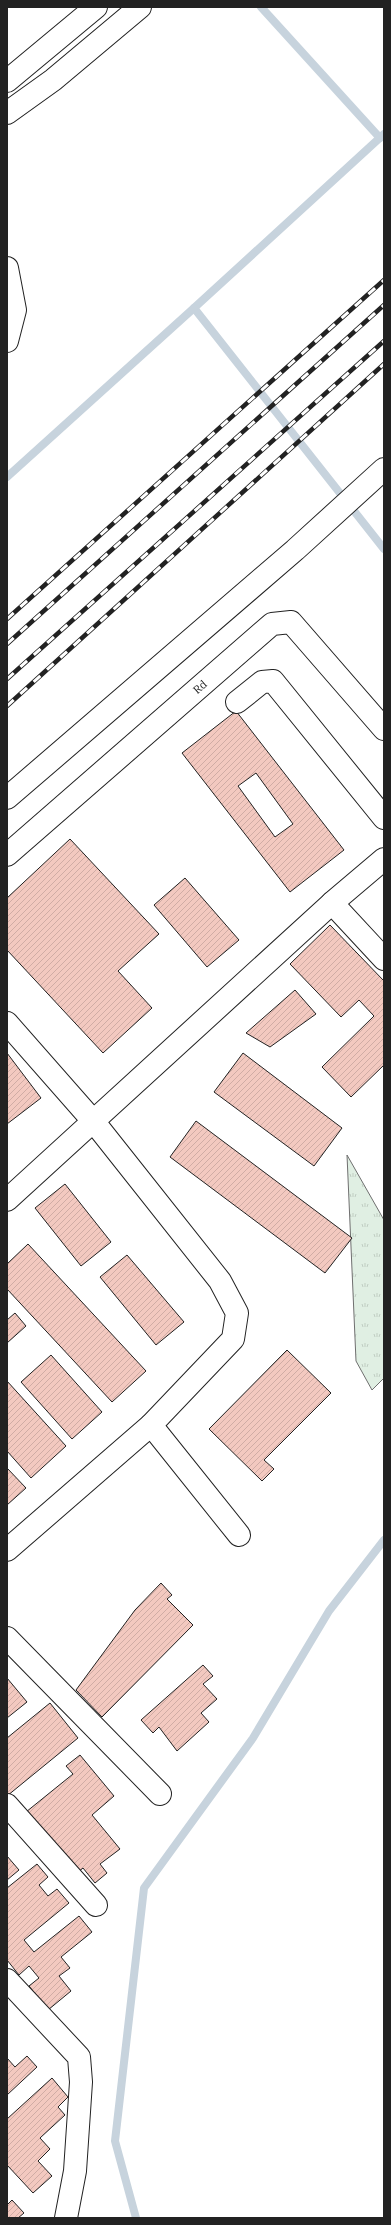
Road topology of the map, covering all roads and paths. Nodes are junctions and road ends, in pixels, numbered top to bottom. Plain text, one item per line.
1 (96, 7) edge
2 (140, 7) edge
3 (7, 81) edge
4 (7, 113) edge
5 (7, 268) edge
6 (7, 342) edge
7 (384, 469) edge
8 (237, 702) dead end
9 (384, 729) edge
10 (7, 798) edge
11 (384, 818) edge
12 (7, 855) edge
13 (384, 859) edge
14 (332, 903) junction
15 (384, 959) edge
16 (7, 1023) edge
17 (94, 1122) junction
18 (7, 1200) edge
19 (151, 1425) junction
20 (239, 1535) dead end
21 (7, 1550) edge
22 (7, 1638) edge
23 (160, 1794) dead end
24 (7, 1805) edge
25 (96, 1905) dead end
26 (7, 1980) edge
27 (66, 2218) edge

1 - 3 street
2 - 4 street
5 - 6 street
7 - 10 street
8 - 11 street
9 - 12 street, Rd
13 - 14 street
14 - 15 street
14 - 17 street
16 - 17 street
17 - 18 street
17 - 19 street
19 - 20 street
19 - 21 street
22 - 23 street
24 - 25 street
26 - 27 street

